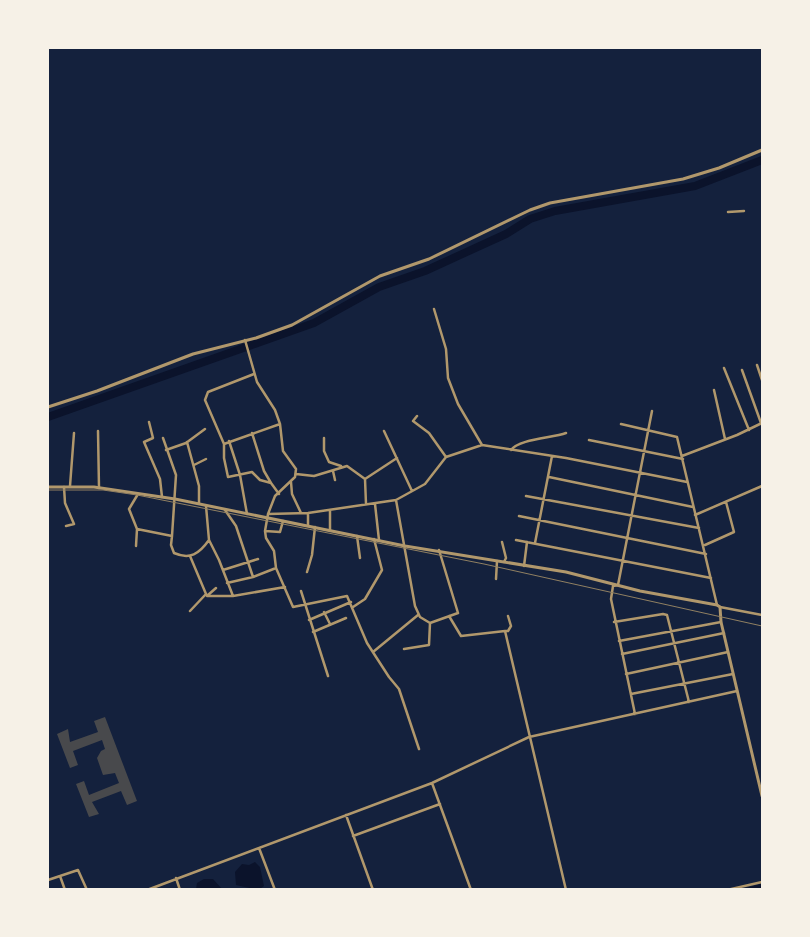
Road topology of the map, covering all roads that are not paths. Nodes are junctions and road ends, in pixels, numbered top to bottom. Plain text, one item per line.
1 (762, 150) edge
2 (744, 211) dead end
3 (728, 212) dead end
4 (434, 309) dead end
5 (246, 342) junction
6 (757, 365) dead end
7 (724, 368) dead end
8 (742, 370) dead end
9 (254, 374) junction
10 (762, 380) edge
11 (714, 390) dead end
12 (48, 407) edge
13 (652, 412) dead end
14 (417, 416) dead end
15 (149, 422) dead end
16 (762, 423) edge
17 (280, 424) junction
18 (622, 424) dead end
19 (205, 429) dead end
20 (749, 430) junction
21 (98, 431) dead end
22 (384, 431) dead end
23 (647, 431) junction
24 (74, 433) dead end
25 (252, 433) junction
26 (566, 433) dead end
27 (163, 438) dead end
28 (324, 438) dead end
29 (724, 439) junction
30 (589, 440) dead end
31 (230, 441) junction
32 (187, 442) junction
33 (224, 444) junction
34 (482, 446) junction
35 (166, 450) junction
36 (511, 450) junction
37 (643, 451) junction
38 (552, 456) junction
39 (446, 457) junction
40 (396, 458) junction
41 (682, 458) junction
42 (206, 459) dead end
43 (194, 465) junction
44 (343, 466) junction
45 (333, 471) junction
46 (639, 472) junction
47 (296, 474) junction
48 (240, 475) junction
49 (549, 477) junction
50 (365, 479) junction
51 (335, 480) dead end
52 (291, 481) junction
53 (687, 482) junction
54 (272, 483) junction
55 (64, 486) junction
56 (70, 486) junction
57 (762, 486) edge
58 (48, 487) edge
59 (100, 488) junction
60 (412, 491) junction
61 (140, 494) junction
62 (279, 494) junction
63 (634, 495) junction
64 (526, 496) dead end
65 (162, 497) junction
66 (174, 499) junction
67 (544, 499) junction
68 (396, 500) junction
69 (726, 502) junction
70 (366, 504) junction
71 (375, 504) junction
72 (199, 505) junction
73 (206, 506) junction
74 (693, 507) junction
75 (225, 510) junction
76 (330, 510) junction
77 (301, 513) junction
78 (247, 514) junction
79 (308, 514) junction
80 (696, 515) junction
81 (268, 516) junction
82 (519, 516) dead end
83 (631, 516) junction
84 (540, 520) junction
85 (283, 521) junction
86 (308, 525) junction
87 (66, 526) dead end
88 (315, 527) junction
89 (699, 528) junction
90 (137, 529) junction
91 (330, 530) junction
92 (265, 532) junction
93 (357, 535) junction
94 (172, 536) junction
95 (627, 538) junction
96 (374, 539) junction
97 (209, 540) junction
98 (379, 540) junction
99 (516, 540) dead end
100 (502, 542) dead end
101 (527, 542) junction
102 (536, 543) junction
103 (136, 546) dead end
104 (404, 546) junction
105 (704, 546) junction
106 (439, 550) junction
107 (706, 554) junction
108 (190, 556) junction
109 (360, 558) dead end
110 (258, 559) dead end
111 (622, 560) junction
112 (497, 561) junction
113 (248, 562) junction
114 (504, 562) junction
115 (524, 566) junction
116 (276, 568) junction
117 (223, 570) junction
118 (307, 572) dead end
119 (253, 577) junction
120 (711, 578) junction
121 (496, 579) dead end
122 (226, 583) junction
123 (618, 585) junction
124 (285, 587) junction
125 (216, 588) dead end
126 (300, 591) dead end
127 (206, 595) junction
128 (233, 596) junction
129 (350, 602) junction
130 (304, 605) junction
131 (719, 606) junction
132 (353, 607) junction
133 (190, 611) dead end
134 (324, 612) junction
135 (418, 615) junction
136 (762, 615) edge
137 (449, 616) junction
138 (508, 616) dead end
139 (346, 618) dead end
140 (309, 620) junction
141 (614, 622) junction
142 (721, 622) junction
143 (430, 623) junction
144 (330, 625) junction
145 (506, 631) junction
146 (672, 631) junction
147 (313, 632) junction
148 (724, 633) junction
149 (619, 641) junction
150 (674, 644) junction
151 (404, 650) dead end
152 (728, 652) junction
153 (373, 653) junction
154 (622, 654) junction
155 (679, 663) junction
156 (626, 674) junction
157 (733, 674) junction
158 (328, 676) dead end
159 (684, 683) junction
160 (737, 691) junction
161 (631, 694) junction
162 (689, 702) junction
163 (635, 714) junction
164 (530, 737) junction
165 (419, 749) dead end
166 (432, 783) junction
167 (762, 796) edge
168 (440, 804) junction
169 (346, 815) junction
170 (353, 836) junction
171 (259, 848) junction
172 (60, 876) junction
173 (176, 878) junction
174 (48, 880) edge
175 (762, 882) edge
176 (65, 890) edge
177 (87, 890) edge
178 (147, 890) edge
179 (180, 890) edge
180 (275, 890) edge
181 (373, 890) edge
182 (471, 890) edge
183 (566, 890) edge
184 (727, 890) edge

1 - 5 street
2 - 3 street
4 - 34 street
5 - 9 street
5 - 12 street
6 - 10 street
7 - 20 street
8 - 16 street
9 - 17 street
9 - 33 street
11 - 29 street
13 - 23 street
14 - 39 street
15 - 65 street
16 - 20 street
17 - 25 street
17 - 47 street
18 - 23 street
19 - 32 street
20 - 29 street
21 - 59 street
22 - 40 street
23 - 37 street
23 - 41 street
24 - 56 street
25 - 31 street
25 - 54 street
26 - 36 street
27 - 35 street
28 - 44 street
29 - 41 street
30 - 37 street
31 - 33 street
31 - 48 street
32 - 35 street
32 - 43 street
33 - 48 street
34 - 36 street
34 - 39 street
35 - 66 street
36 - 38 street
37 - 41 street
37 - 46 street
38 - 46 street
38 - 49 street
39 - 60 street
40 - 50 street
40 - 60 street
41 - 53 street
42 - 43 street
43 - 72 street
44 - 45 street
44 - 50 street
45 - 47 street
45 - 51 street
46 - 53 street
46 - 63 street
47 - 52 street
48 - 54 street
48 - 78 street
49 - 63 street
49 - 67 street
50 - 70 street
52 - 62 street
52 - 77 street
53 - 74 street
54 - 62 street
55 - 56 street
55 - 58 street
55 - 87 street
56 - 59 street
57 - 69 street
59 - 61 street
60 - 68 street
61 - 65 street
61 - 90 street
62 - 81 street
63 - 74 street
63 - 83 street
64 - 67 street
65 - 66 street
66 - 72 street
66 - 94 street
67 - 83 street
67 - 84 street
68 - 71 street
68 - 104 street
69 - 80 street
69 - 105 street
70 - 71 street
70 - 76 street
71 - 98 street
72 - 73 street
73 - 75 street
73 - 97 street
74 - 80 street
75 - 78 street
75 - 113 street
76 - 79 street
76 - 91 street
77 - 79 street
77 - 81 street
78 - 81 street
79 - 86 street
80 - 89 street
81 - 85 street
81 - 92 street
82 - 84 street
83 - 89 street
83 - 95 street
84 - 95 street
84 - 102 street
85 - 86 street
85 - 92 street
86 - 88 street
88 - 91 street
88 - 118 street
89 - 105 street
90 - 94 street
90 - 103 street
91 - 93 street
92 - 116 street
93 - 96 street
93 - 109 street
94 - 108 street
95 - 107 street
95 - 111 street
96 - 98 street
96 - 132 street
97 - 108 street
97 - 117 street
98 - 104 street
99 - 101 street
100 - 114 street
101 - 102 street
101 - 115 street
102 - 111 street
104 - 106 street
104 - 135 street
105 - 107 street
106 - 112 street
106 - 137 street
107 - 120 street
108 - 127 street
110 - 113 street
111 - 120 street
111 - 123 street
112 - 114 street
112 - 121 street
113 - 117 street
113 - 119 street
114 - 115 street
115 - 123 street
116 - 119 street
116 - 124 street
117 - 122 street
119 - 122 street
120 - 131 street
122 - 128 street
123 - 131 street
123 - 141 street
124 - 128 street
124 - 130 street
125 - 127 street
126 - 130 street
127 - 128 street
127 - 133 street
129 - 130 street
129 - 132 street
129 - 134 street
130 - 140 street
131 - 136 street
131 - 142 street
132 - 153 street
134 - 140 street
134 - 144 street
135 - 143 street
135 - 153 street
137 - 143 street
137 - 145 street
138 - 145 street
139 - 144 street
140 - 147 street
141 - 146 street
141 - 149 street
142 - 146 street
142 - 148 street
143 - 151 street
144 - 147 street
145 - 164 street
146 - 149 street
146 - 150 street
147 - 158 street
148 - 150 street
148 - 152 street
149 - 154 street
150 - 154 street
150 - 155 street
152 - 155 street
152 - 157 street
153 - 165 street
154 - 156 street
155 - 156 street
155 - 159 street
156 - 161 street
157 - 159 street
157 - 160 street
159 - 161 street
159 - 162 street
160 - 162 street
160 - 167 street
161 - 163 street
162 - 163 street
163 - 164 street
164 - 166 street
164 - 183 street
166 - 168 street
166 - 169 street
168 - 170 street
168 - 182 street
169 - 170 street
169 - 171 street
170 - 181 street
171 - 173 street
171 - 180 street
172 - 174 street
172 - 176 street
172 - 177 street
173 - 178 street
173 - 179 street
175 - 184 street

